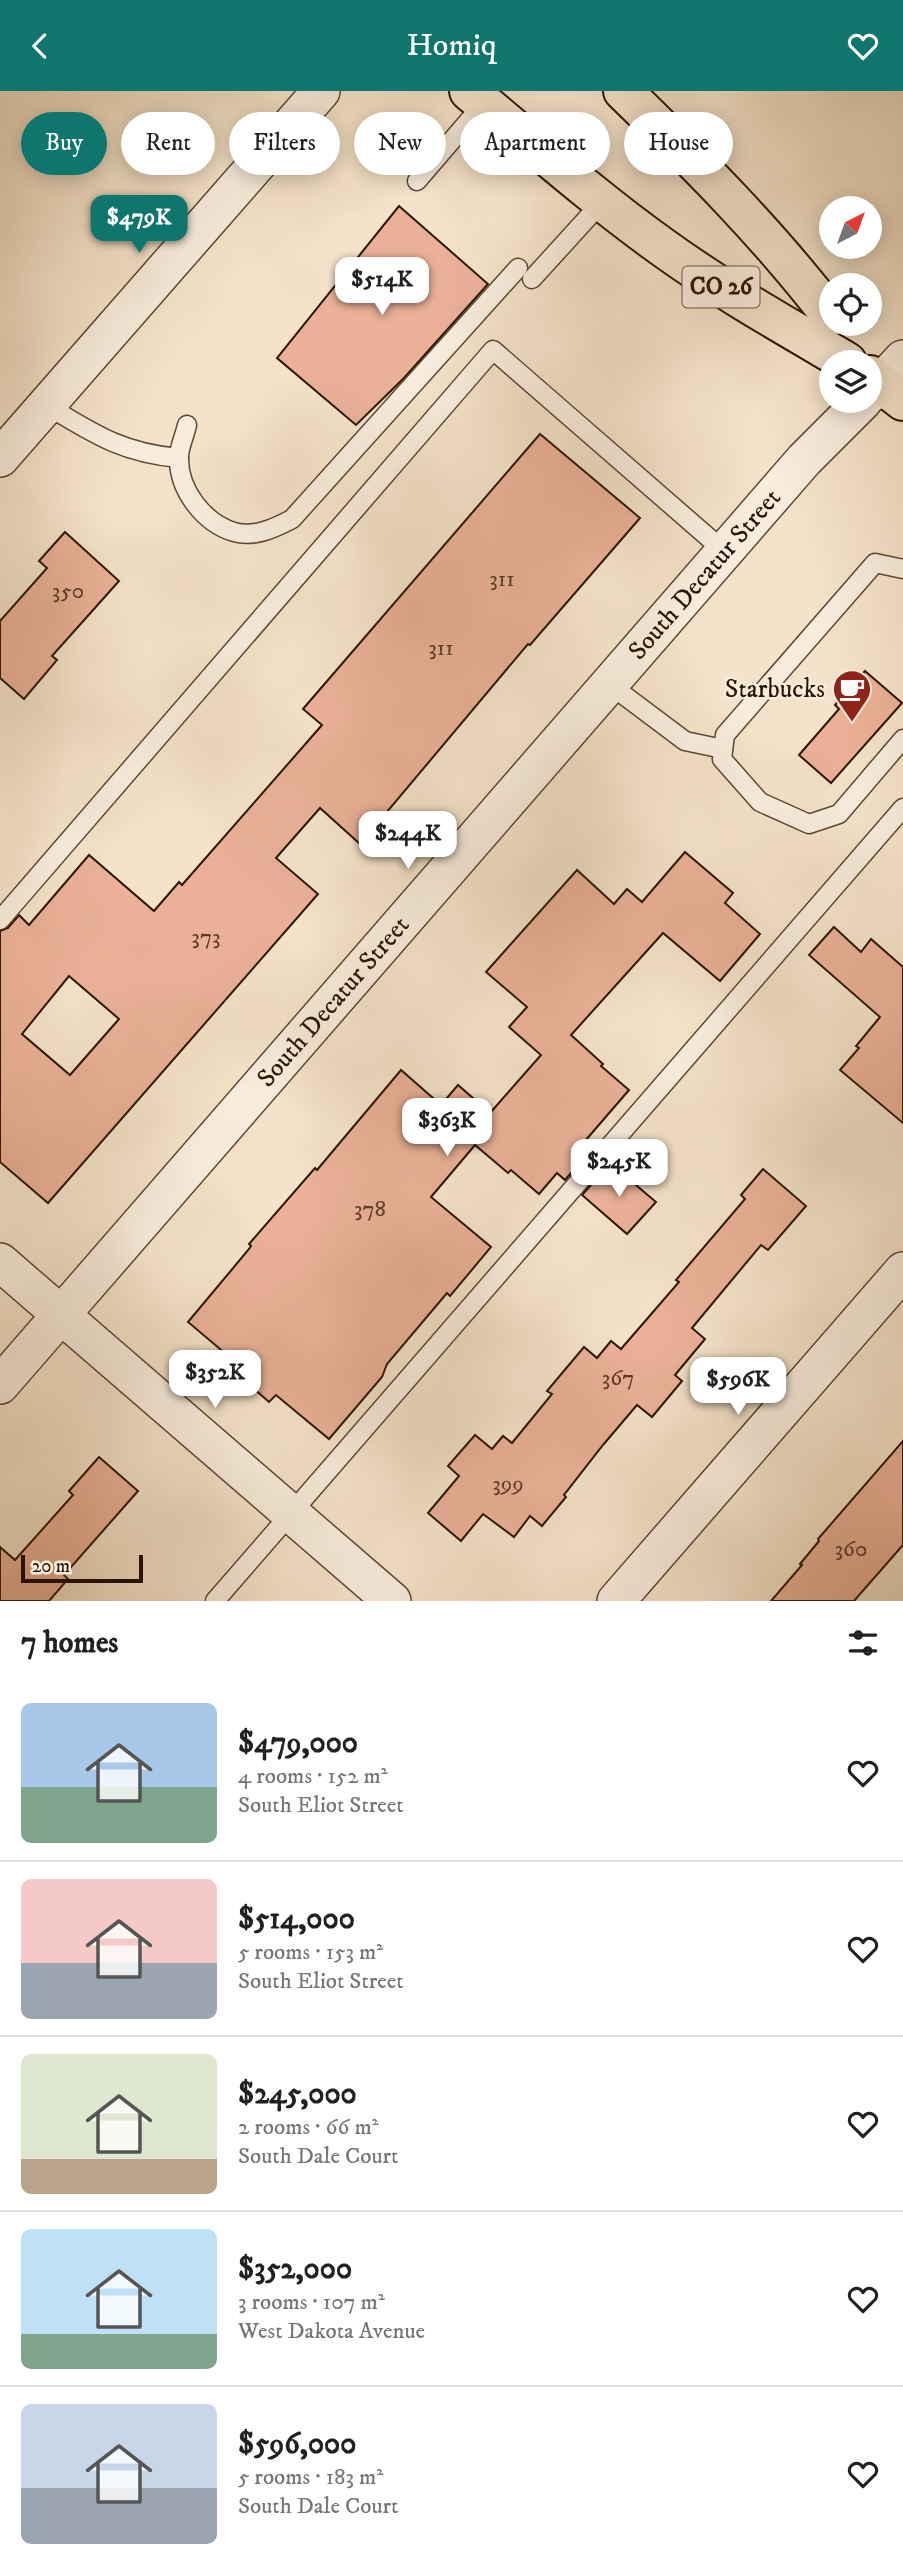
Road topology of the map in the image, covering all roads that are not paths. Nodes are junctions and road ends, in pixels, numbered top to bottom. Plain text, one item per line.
1 (321, 91) edge
2 (624, 91) edge
3 (477, 97) edge
4 (417, 181) dead end
5 (602, 201) junction
6 (518, 268) dead end
7 (532, 279) dead end
8 (819, 300) edge
9 (826, 350) edge
10 (46, 405) junction
11 (847, 413) edge
12 (187, 425) dead end
13 (0, 458) edge
14 (179, 458) junction
15 (724, 551) junction
16 (903, 569) edge
17 (609, 684) junction
18 (903, 739) edge
19 (723, 749) junction
20 (903, 808) edge
21 (0, 920) edge
22 (0, 1262) edge
23 (903, 1271) edge
24 (61, 1315) junction
25 (0, 1385) edge
26 (291, 1514) junction
27 (215, 1601) edge
28 (392, 1601) edge
29 (616, 1601) edge

1 - 10 street
2 - 8 main road, CO 26
3 - 4 lane
3 - 5 main road, CO 26
5 - 7 lane
5 - 9 main road, CO 26
6 - 14 lane
10 - 13 street
10 - 14 lane
11 - 15 street, South Decatur Street
12 - 14 lane
15 - 17 street, South Decatur Street
15 - 21 lane
16 - 19 lane
17 - 19 lane
17 - 24 street, South Decatur Street
18 - 19 lane
20 - 26 lane
22 - 24 street
23 - 29 street
24 - 25 street, South Decatur Street
24 - 26 street
26 - 27 lane
26 - 28 street

